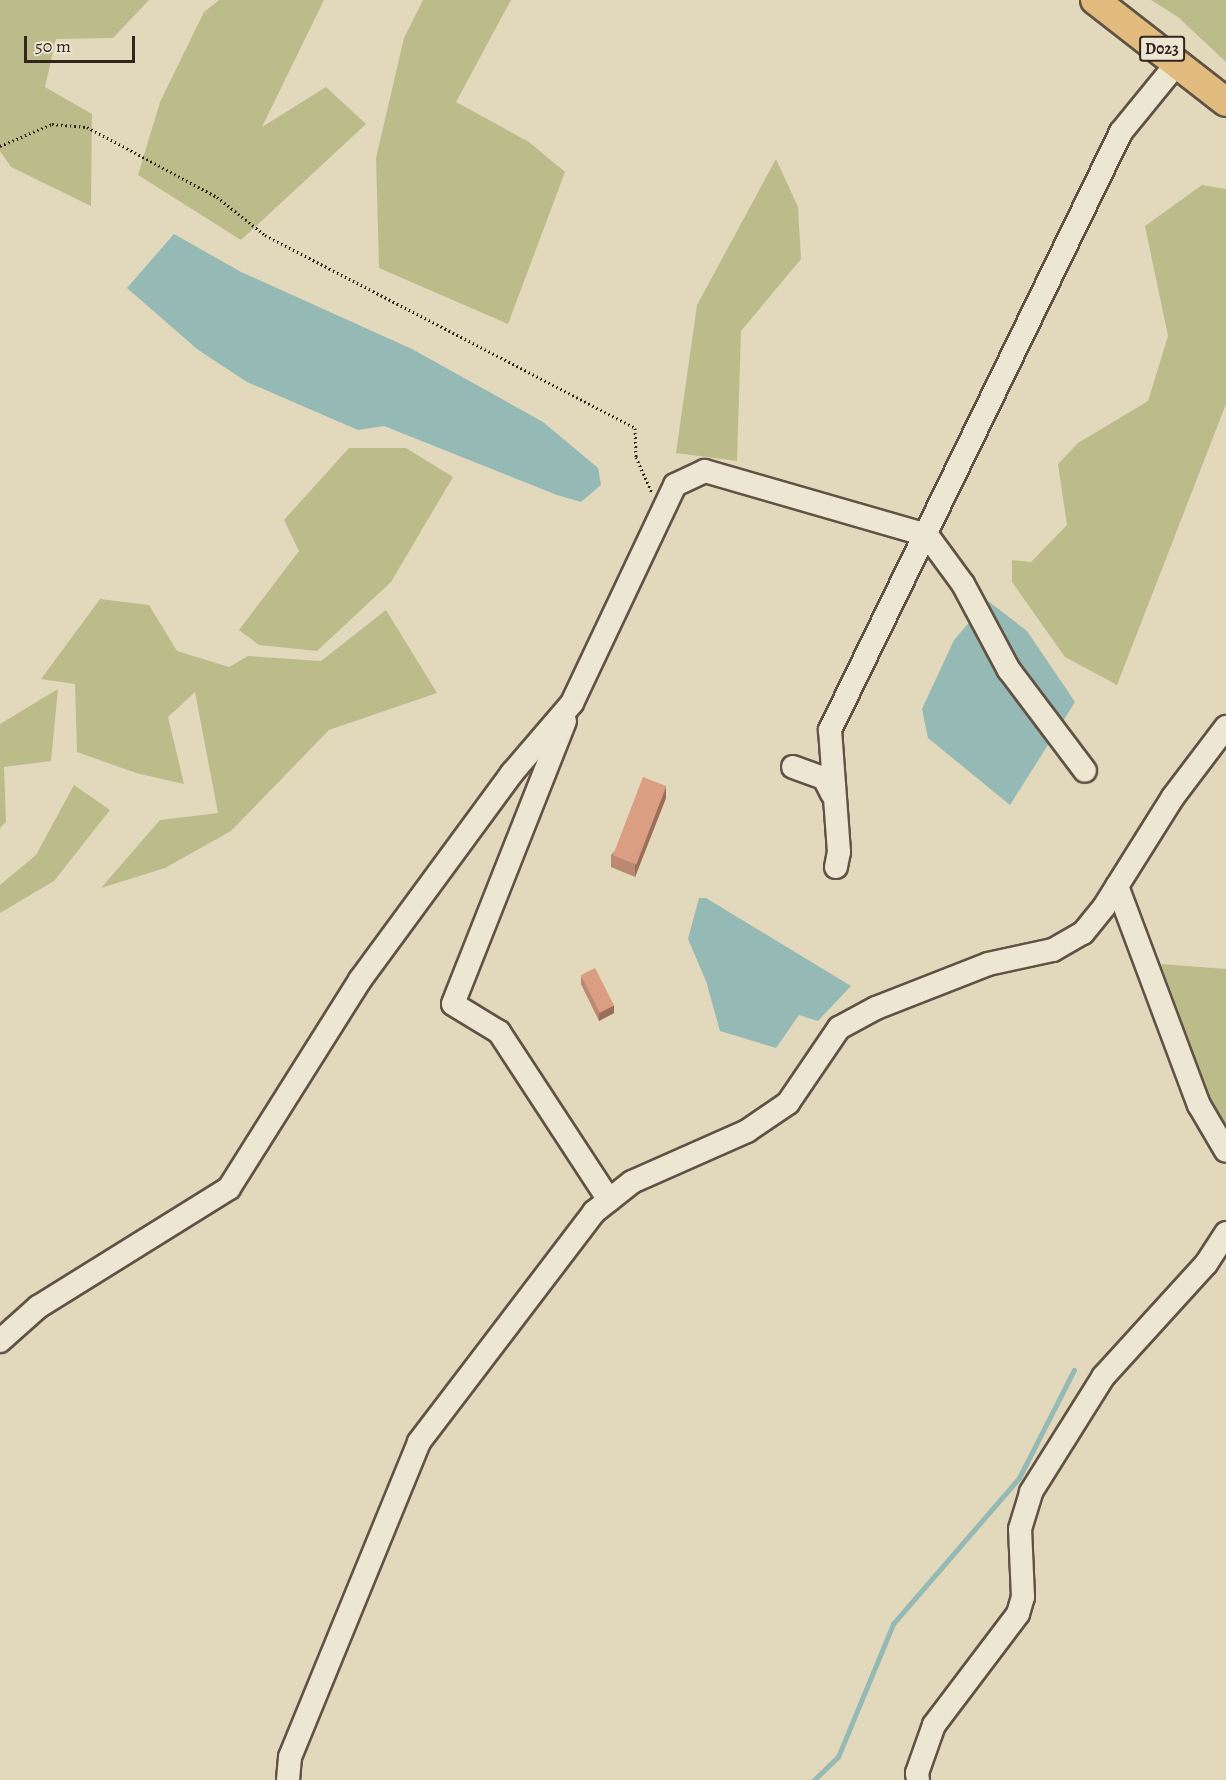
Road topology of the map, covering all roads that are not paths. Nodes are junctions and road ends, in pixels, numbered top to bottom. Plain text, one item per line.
1 (1095, 0) edge
2 (1178, 62) junction
3 (1226, 102) edge
4 (927, 536) junction
5 (572, 703) junction
6 (1226, 727) edge
7 (793, 767) dead end
8 (1085, 771) dead end
9 (832, 794) junction
10 (836, 867) dead end
11 (1117, 886) junction
12 (1226, 1151) edge
13 (609, 1200) junction
14 (1226, 1233) edge
15 (0, 1341) edge
16 (288, 1780) edge
17 (918, 1780) edge

1 - 2 main road, D023
2 - 3 main road, D023
2 - 4 street
4 - 5 street
4 - 8 street
4 - 9 street
5 - 13 street
5 - 15 street
6 - 11 street
7 - 9 street
9 - 10 street
11 - 12 street
11 - 13 street
13 - 16 street
14 - 17 street

